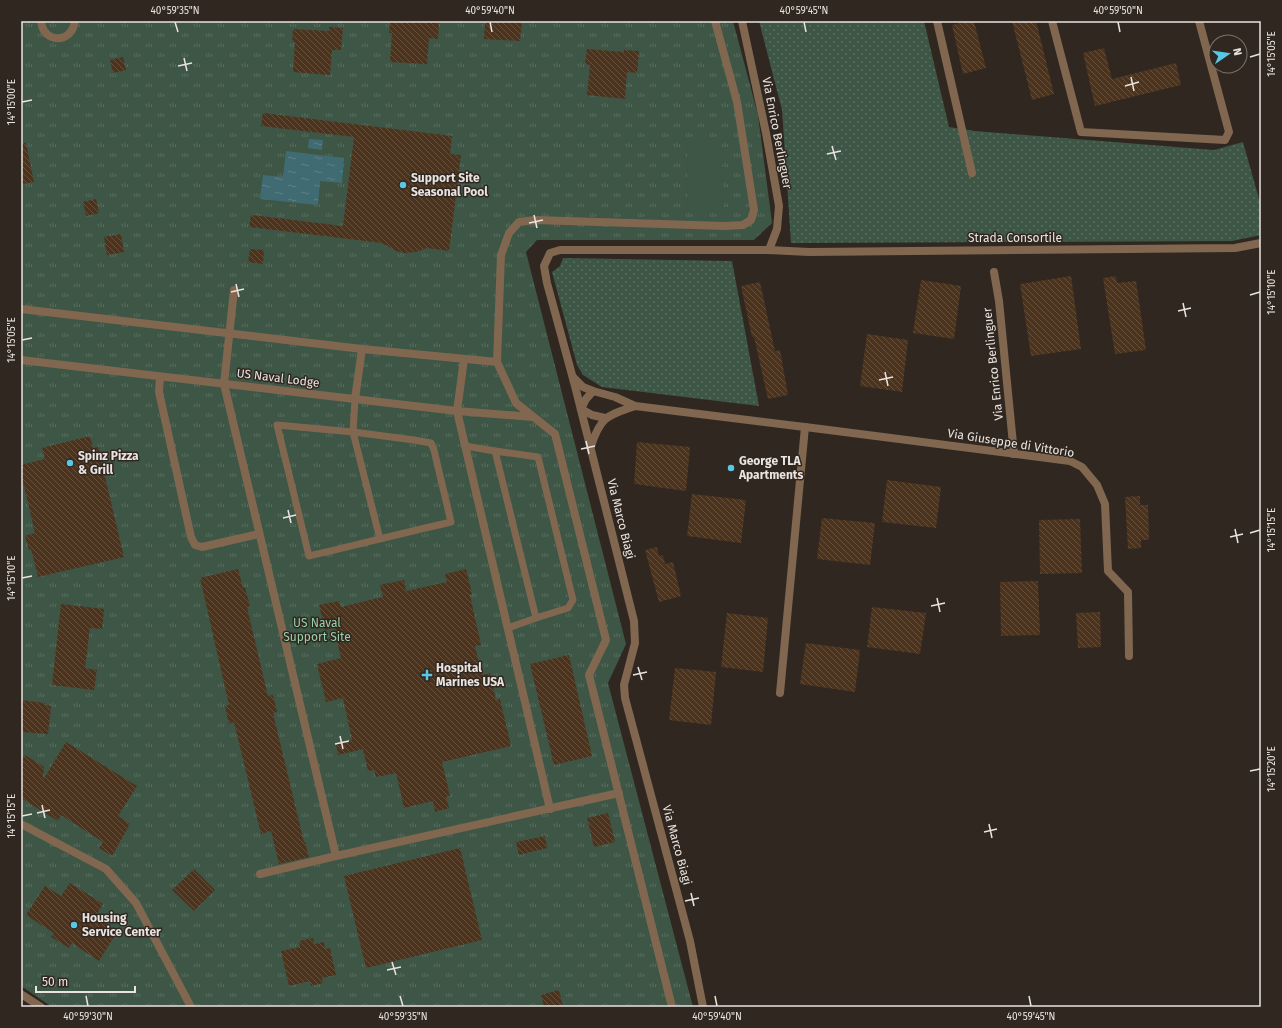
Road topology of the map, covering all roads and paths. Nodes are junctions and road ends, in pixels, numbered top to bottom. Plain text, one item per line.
1 (41, 21) edge
2 (75, 21) edge
3 (715, 21) edge
4 (742, 21) edge
5 (937, 21) edge
6 (1052, 21) edge
7 (1199, 21) edge
8 (972, 173) dead end
9 (1261, 243) edge
10 (769, 250) junction
11 (994, 272) dead end
12 (234, 290) dead end
13 (21, 309) edge
14 (229, 333) junction
15 (362, 349) junction
16 (464, 359) junction
17 (21, 360) edge
18 (497, 362) junction
19 (573, 376) junction
20 (160, 377) junction
21 (224, 384) junction
22 (593, 391) junction
23 (355, 399) junction
24 (635, 406) junction
25 (581, 409) junction
26 (457, 411) junction
27 (533, 417) junction
28 (605, 418) junction
29 (805, 426) junction
30 (353, 432) junction
31 (465, 446) junction
32 (591, 446) junction
33 (495, 451) junction
34 (1014, 454) junction
35 (259, 534) junction
36 (380, 539) junction
37 (536, 618) junction
38 (508, 628) junction
39 (1129, 656) dead end
40 (780, 693) dead end
41 (619, 793) junction
42 (550, 809) junction
43 (21, 824) edge
44 (336, 856) junction
45 (260, 874) dead end
46 (21, 994) edge
47 (41, 1007) edge
48 (191, 1007) edge
49 (672, 1007) edge
50 (703, 1007) edge

1 - 2 street
3 - 18 street
4 - 10 street, Via Enrico Berlinguer
5 - 8 street
6 - 7 street
9 - 10 street, Strada Consortile
10 - 19 street, Via Marco Biagi
11 - 34 street, Via Enrico Berlinguer
12 - 14 street
13 - 14 street
14 - 15 street
14 - 21 street
15 - 16 street
15 - 23 street
16 - 18 street
16 - 26 street
17 - 20 street, US Naval Lodge
18 - 27 street
19 - 22 street, Via Giuseppe di Vittorio
19 - 25 street, Via Marco Biagi
20 - 21 street, US Naval Lodge
20 - 35 street
21 - 23 street, US Naval Lodge
21 - 35 street
22 - 24 street, Via Giuseppe di Vittorio
22 - 25 street
23 - 26 street, US Naval Lodge
23 - 30 lane
24 - 28 street, Via Giuseppe di Vittorio
24 - 29 street, Via Giuseppe di Vittorio
25 - 28 street
25 - 32 street, Via Marco Biagi
26 - 27 street, US Naval Lodge
26 - 31 street
27 - 41 street
28 - 32 street
29 - 34 street, Via Giuseppe di Vittorio
29 - 40 street
30 - 36 lane
30 - 36 lane
30 - 36 lane
31 - 33 lane
31 - 38 street
32 - 50 street, Via Marco Biagi
33 - 37 lane
33 - 37 lane
34 - 39 street, Via Giuseppe di Vittorio
35 - 44 street
37 - 38 lane
38 - 42 street
41 - 42 street
41 - 49 street
42 - 44 street
43 - 48 street
44 - 45 street
46 - 47 street

